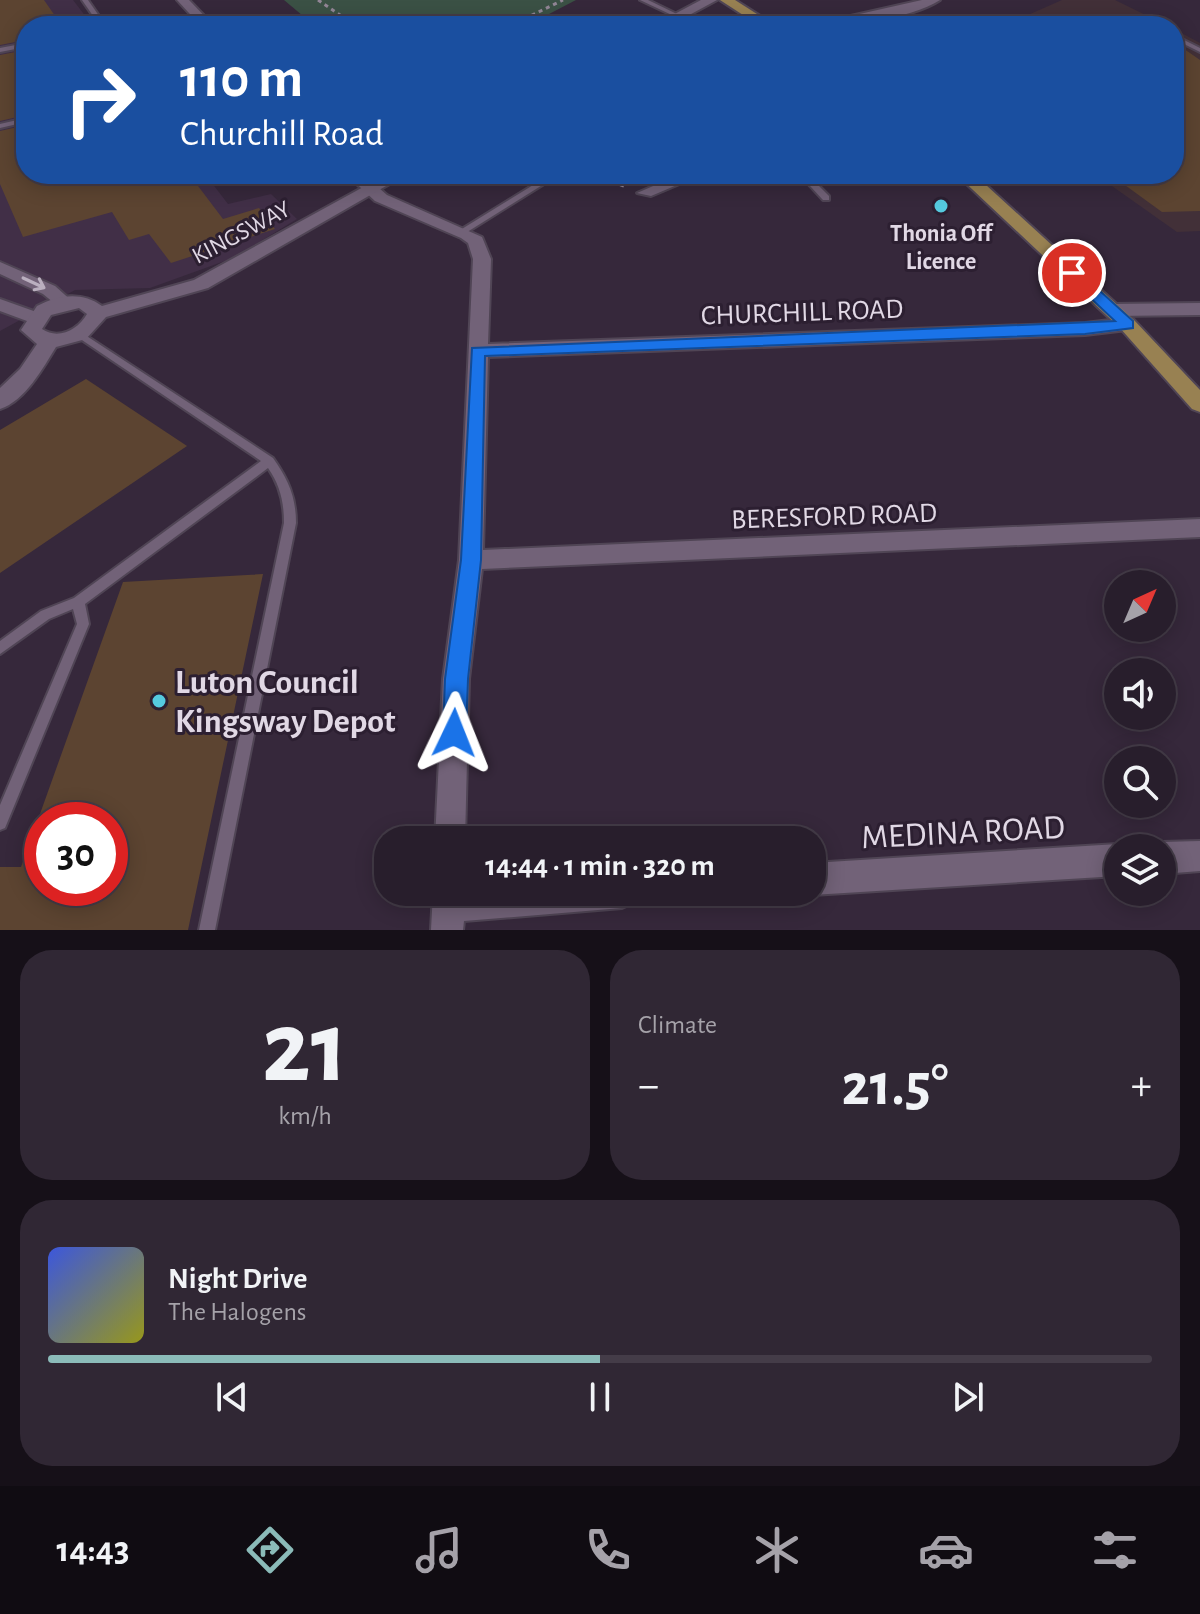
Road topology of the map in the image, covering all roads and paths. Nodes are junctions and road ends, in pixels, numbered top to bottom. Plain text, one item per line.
1 (183, 0) edge
2 (318, 0) edge
3 (563, 0) edge
4 (643, 0) edge
5 (711, 0) edge
6 (726, 0) edge
7 (934, 0) edge
8 (878, 15) joint
9 (198, 16) edge
10 (341, 16) edge
11 (530, 16) edge
12 (678, 16) joint
13 (752, 16) edge
14 (872, 16) edge
15 (365, 184) edge
16 (382, 184) edge
17 (540, 184) edge
18 (619, 184) edge
19 (669, 184) edge
20 (813, 184) edge
21 (975, 184) edge
22 (372, 190) junction
23 (645, 193) joint
24 (826, 198) dead end
25 (461, 232) junction
26 (0, 267) edge
27 (65, 303) junction
28 (0, 304) edge
29 (1200, 309) edge
30 (1112, 310) junction
31 (98, 313) junction
32 (35, 318) junction
33 (1127, 324) junction
34 (79, 334) junction
35 (50, 340) junction
36 (477, 351) junction
37 (0, 401) edge
38 (1200, 404) edge
39 (269, 461) junction
40 (1200, 528) edge
41 (471, 560) junction
42 (78, 602) junction
43 (0, 648) edge
44 (0, 823) edge
45 (451, 826) edge
46 (1200, 856) edge
47 (1176, 857) edge
48 (1104, 861) edge
49 (826, 878) edge
50 (479, 906) edge
51 (448, 909) edge
52 (207, 930) edge

1 - 9 street
2 - 10 path
3 - 11 path
4 - 12 lane
5 - 12 street
6 - 13 main road
7 - 8 street
8 - 14 street
15 - 22 street
16 - 22 street, KINGSWAY
17 - 25 lane
18 - 23 path
19 - 23 street
20 - 24 lane
21 - 30 main road
22 - 25 street
22 - 31 street, KINGSWAY
25 - 36 street
26 -> 27 street
27 - 31 street
27 - 32 street
28 - 32 street
29 - 30 street
30 - 33 main road
31 - 34 street
32 - 35 street
33 - 36 street, CHURCHILL ROAD
33 - 38 main road
34 - 35 street
34 - 39 lane
35 - 37 street
36 - 41 street
39 - 42 lane
39 - 52 lane
40 - 41 street, BERESFORD ROAD
41 - 45 street
42 - 43 lane
42 - 44 lane
46 - 47 street
48 - 49 street, MEDINA ROAD
50 - 51 street

